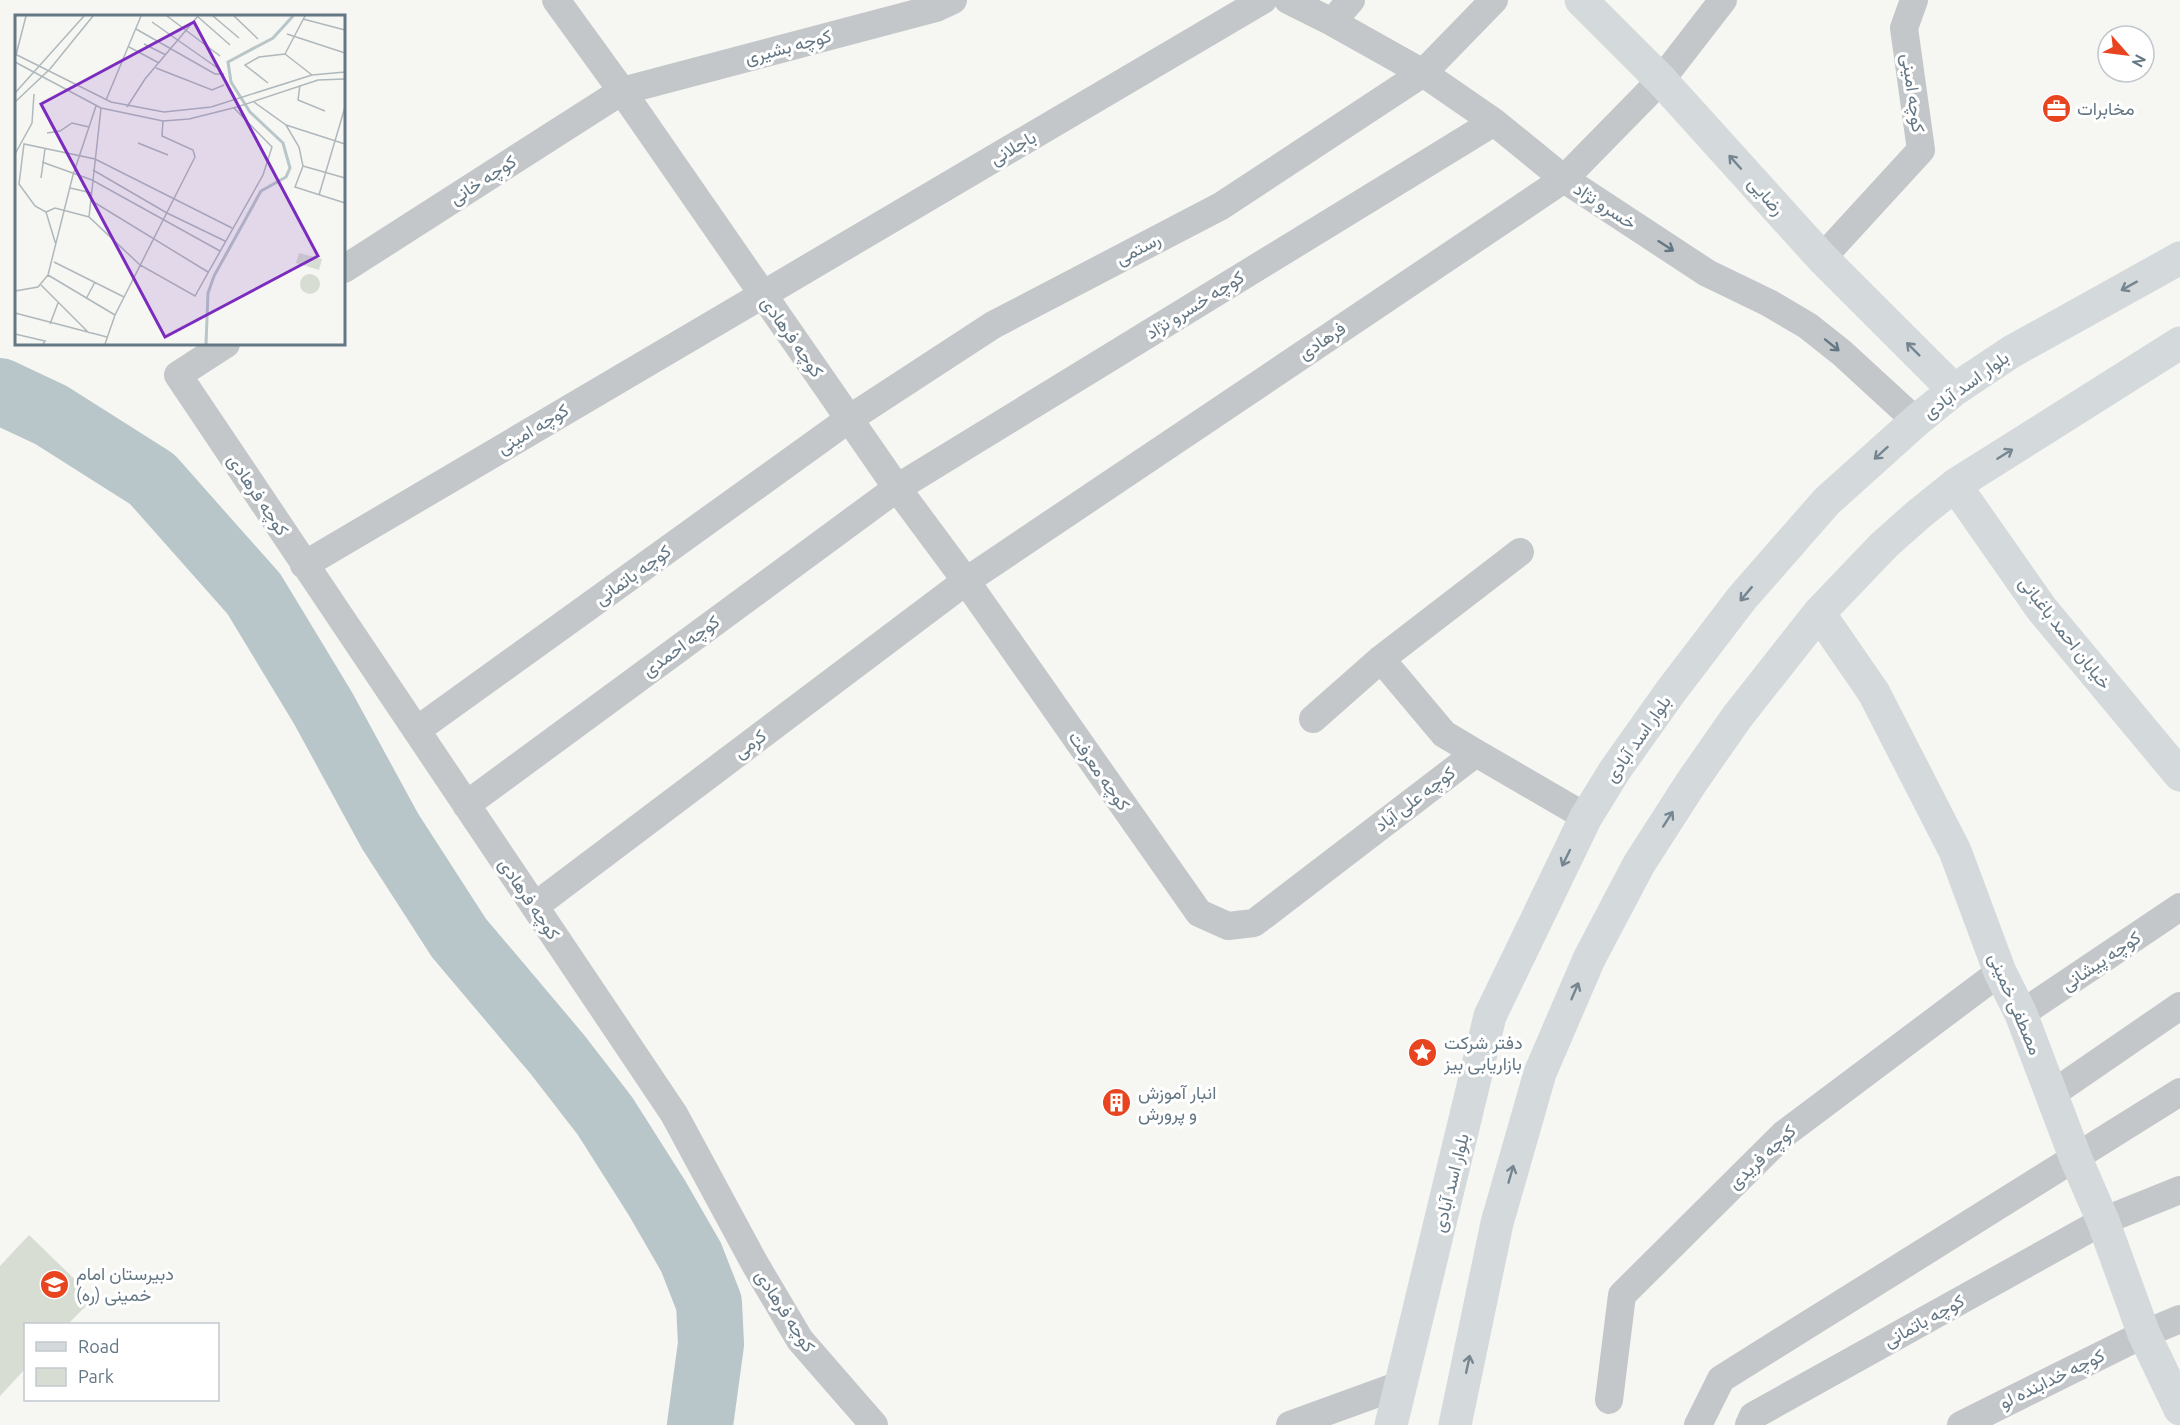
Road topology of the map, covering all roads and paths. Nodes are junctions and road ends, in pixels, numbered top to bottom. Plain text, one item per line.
1 (556, 0) edge
2 (953, 0) edge
3 (1263, 0) edge
4 (1288, 0) edge
5 (1351, 0) edge
6 (1494, 0) edge
7 (1581, 0) edge
8 (1723, 0) edge
9 (1914, 0) edge
10 (1332, 22) junction
11 (1423, 73) junction
12 (1661, 80) junction
13 (622, 91) junction
14 (1494, 122) junction
15 (1564, 179) junction
16 (1822, 258) junction
17 (2180, 258) edge
18 (345, 268) edge
19 (762, 294) junction
20 (2180, 343) edge
21 (224, 345) edge
22 (1954, 390) junction
23 (849, 419) junction
24 (1916, 421) junction
25 (1955, 485) junction
26 (897, 488) junction
27 (1520, 552) dead end
28 (304, 565) junction
29 (966, 581) junction
30 (1819, 613) junction
31 (1381, 659) junction
32 (1312, 719) dead end
33 (417, 730) junction
34 (1476, 753) junction
35 (2180, 775) edge
36 (466, 805) junction
37 (1586, 817) junction
38 (535, 906) junction
39 (2180, 907) edge
40 (1254, 923) joint
41 (2000, 972) junction
42 (2180, 1006) edge
43 (2021, 1014) junction
44 (2180, 1092) edge
45 (2052, 1094) junction
46 (2076, 1159) junction
47 (2180, 1190) edge
48 (2103, 1221) junction
49 (2180, 1319) edge
50 (2144, 1334) junction
51 (1609, 1400) dead end
52 (1395, 1406) edge
53 (2180, 1409) edge
54 (1455, 1423) edge
55 (874, 1425) edge
56 (1290, 1425) edge
57 (1698, 1425) edge
58 (1749, 1425) edge
59 (1961, 1425) edge

1 - 13 street, کوچه فرهادی
2 - 13 street, کوچه بشیری
3 - 19 street, باجلانی
4 - 10 street, خسرو نژاد
5 - 10 street
6 - 11 street, رستمی
7 - 12 main road, رضایی
8 - 12 street, فرهادی
9 - 16 street, کوچه امینی
10 - 11 street, خسرو نژاد
11 - 14 street, خسرو نژاد
11 - 23 street, رستمی
12 - 15 street, فرهادی
16 -> 12 main road, رضایی
13 - 18 street, کوچه خانی
13 - 19 street, کوچه فرهادی
14 - 15 street, خسرو نژاد
14 - 26 street, کوچه خسرو نژاد
15 -> 24 street, خسرو نژاد
15 - 29 street, فرهادی
22 -> 16 main road, رضایی
17 -> 22 main road, بلوار اسد آبادی
19 - 23 street, کوچه فرهادی
19 - 28 street, کوچه امینی
25 -> 20 main road
21 - 28 street, کوچه فرهادی
22 - 24 main road, بلوار اسد آبادی
23 - 26 street, کوچه فرهادی
23 - 33 street, کوچه باتمانی
24 -> 37 main road, بلوار اسد آبادی
25 - 30 main road
25 - 35 main road, خیابان احمد باغبانی
26 - 29 street, کوچه فرهادی
26 - 36 street, کوچه احمدی
27 - 31 street
28 - 33 street, کوچه فرهادی
29 - 38 street, کرمی
29 - 40 street, کوچه معرفت
30 - 41 main road, مصطفی خمینی
54 -> 30 main road
31 - 32 street
31 - 34 street
33 - 36 street, کوچه فرهادی
34 - 37 street
34 - 40 street, کوچه علی آباد
36 - 38 street, کوچه فرهادی
37 -> 52 main road, بلوار اسد آبادی
38 - 55 street, کوچه فرهادی
39 - 43 street, کوچه پیشانی
41 - 43 main road, مصطفی خمینی
41 - 51 street, کوچه فریدی
42 - 45 street
43 - 45 main road, مصطفی خمینی
44 - 46 street
45 - 46 main road, مصطفی خمینی
46 - 48 main road, مصطفی خمینی
46 - 57 street
47 - 48 street, کوچه باتمانی
48 - 50 main road, مصطفی خمینی
48 - 58 street, کوچه باتمانی
49 - 50 street, کوچه خدابنده لو
50 - 53 main road, مصطفی خمینی
50 - 59 street, کوچه خدابنده لو
52 - 56 street

